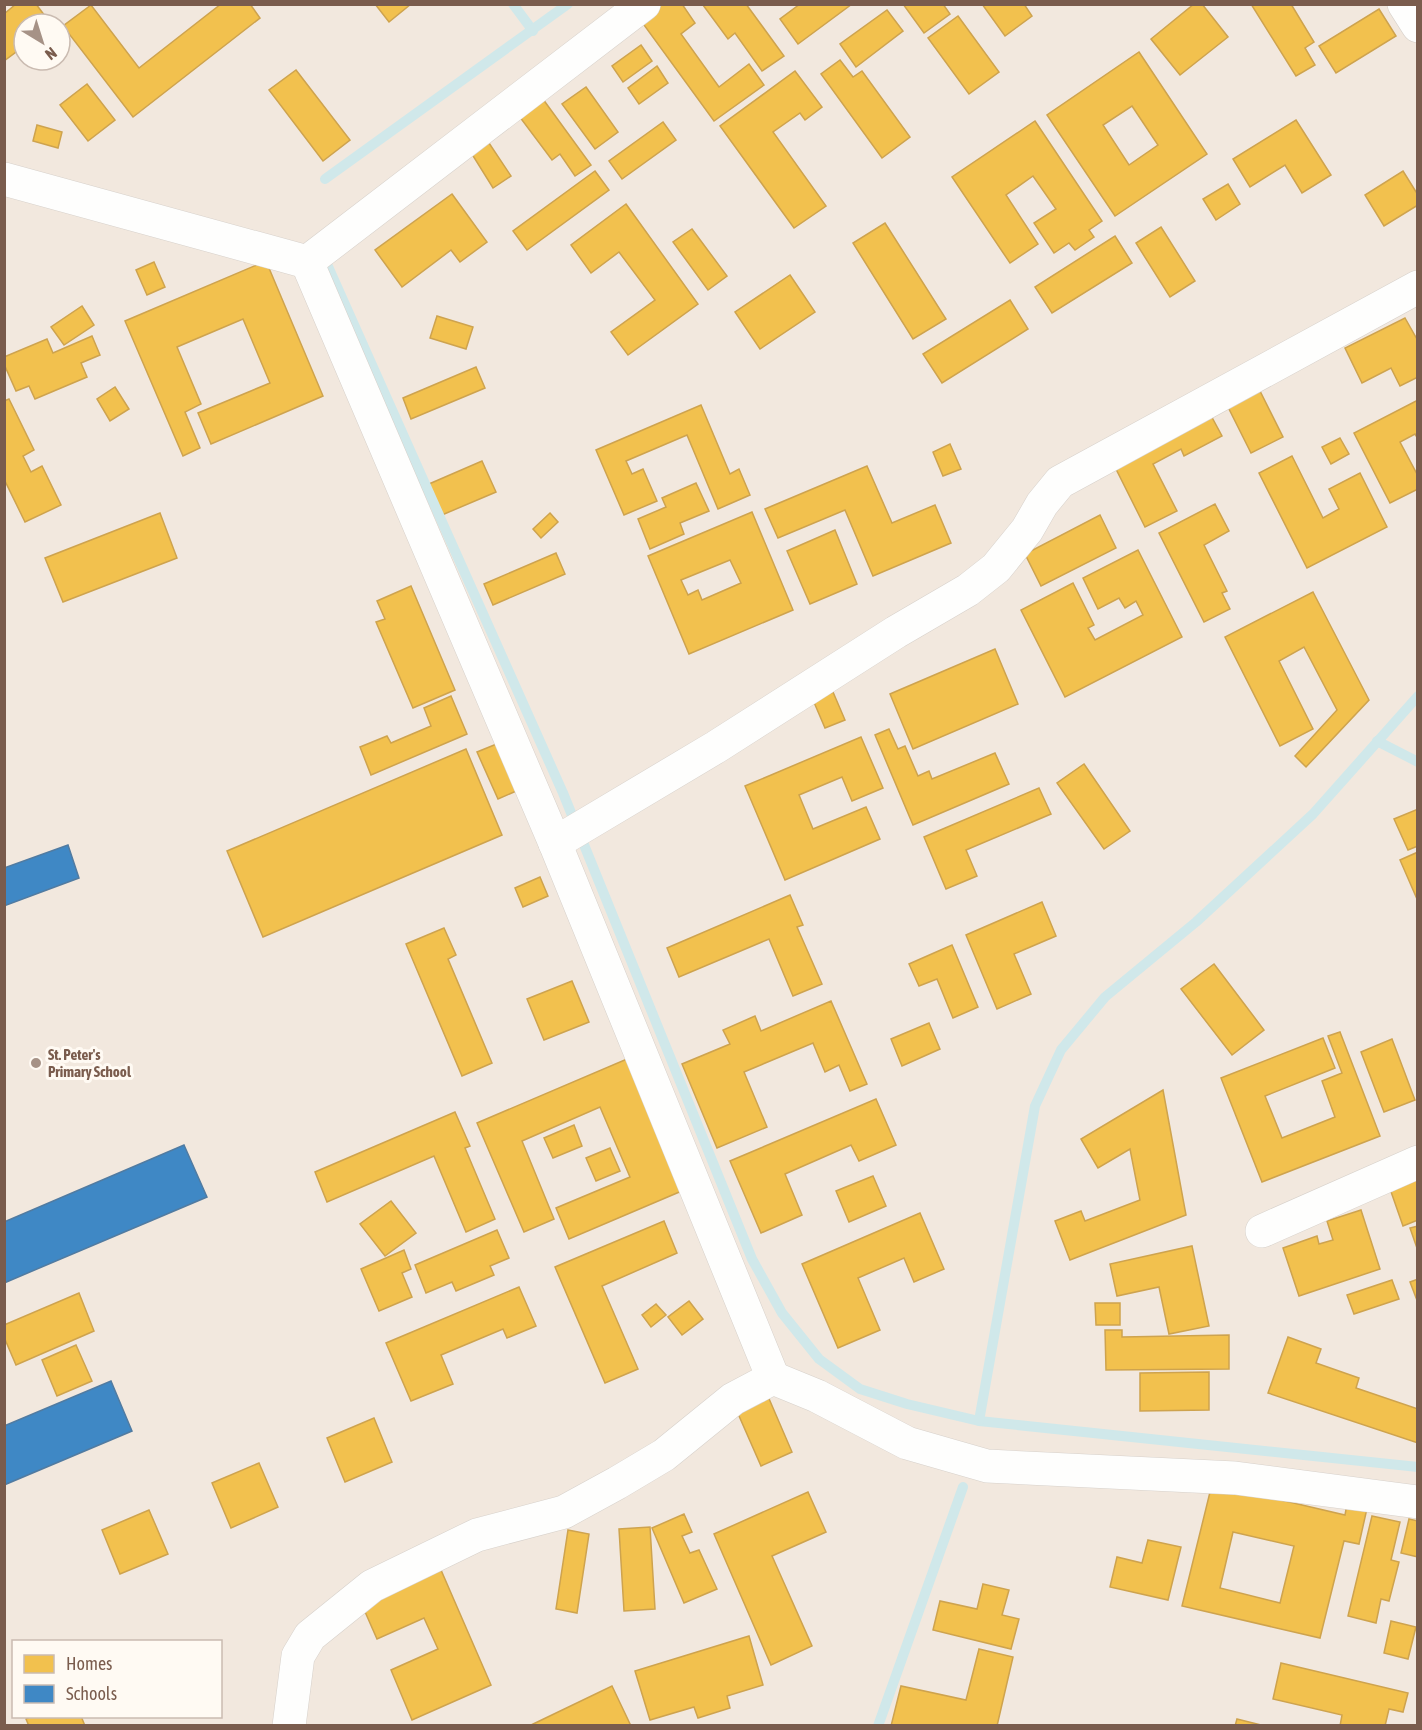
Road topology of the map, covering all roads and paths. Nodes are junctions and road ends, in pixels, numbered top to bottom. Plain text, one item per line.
1 (644, 4) edge
2 (1404, 4) edge
3 (1418, 26) edge
4 (4, 179) edge
5 (307, 262) junction
6 (1418, 286) edge
7 (555, 843) junction
8 (1418, 1162) edge
9 (1262, 1231) dead end
10 (773, 1378) junction
11 (1418, 1502) edge
12 (289, 1725) edge

1 - 5 street
2 - 3 street
4 - 5 street
5 - 7 street
6 - 7 street
7 - 10 street
8 - 9 street
10 - 11 street
10 - 12 street

